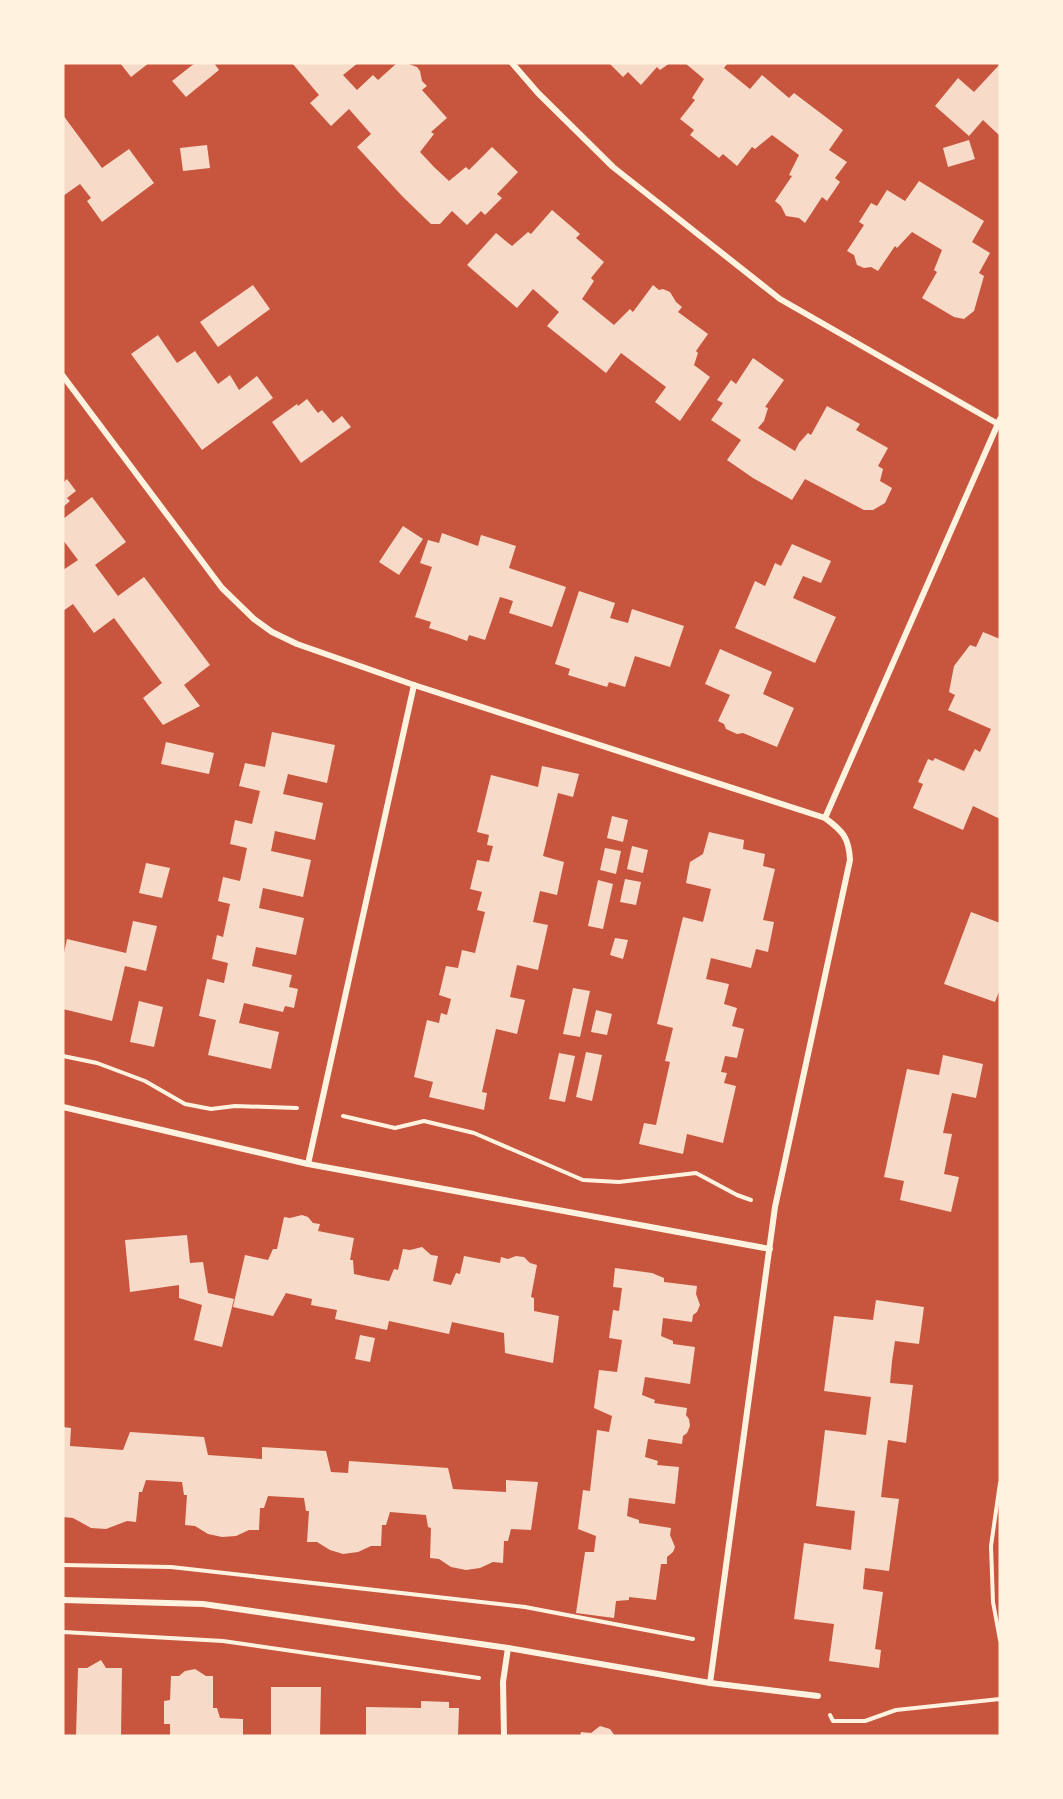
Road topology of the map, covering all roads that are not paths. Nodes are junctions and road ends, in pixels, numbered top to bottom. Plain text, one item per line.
1 (512, 63) edge
2 (63, 376) edge
3 (999, 421) edge
4 (414, 685) junction
5 (825, 818) junction
6 (63, 1107) edge
7 (308, 1164) junction
8 (770, 1250) junction
9 (63, 1600) edge
10 (508, 1648) junction
11 (710, 1683) junction
12 (818, 1696) road end
13 (504, 1736) edge

1 - 3 street
2 - 4 street
3 - 5 street
4 - 5 street
4 - 7 street
5 - 8 street
6 - 7 street
7 - 8 street
8 - 11 street
9 - 10 street
10 - 11 street
10 - 13 street
11 - 12 street

